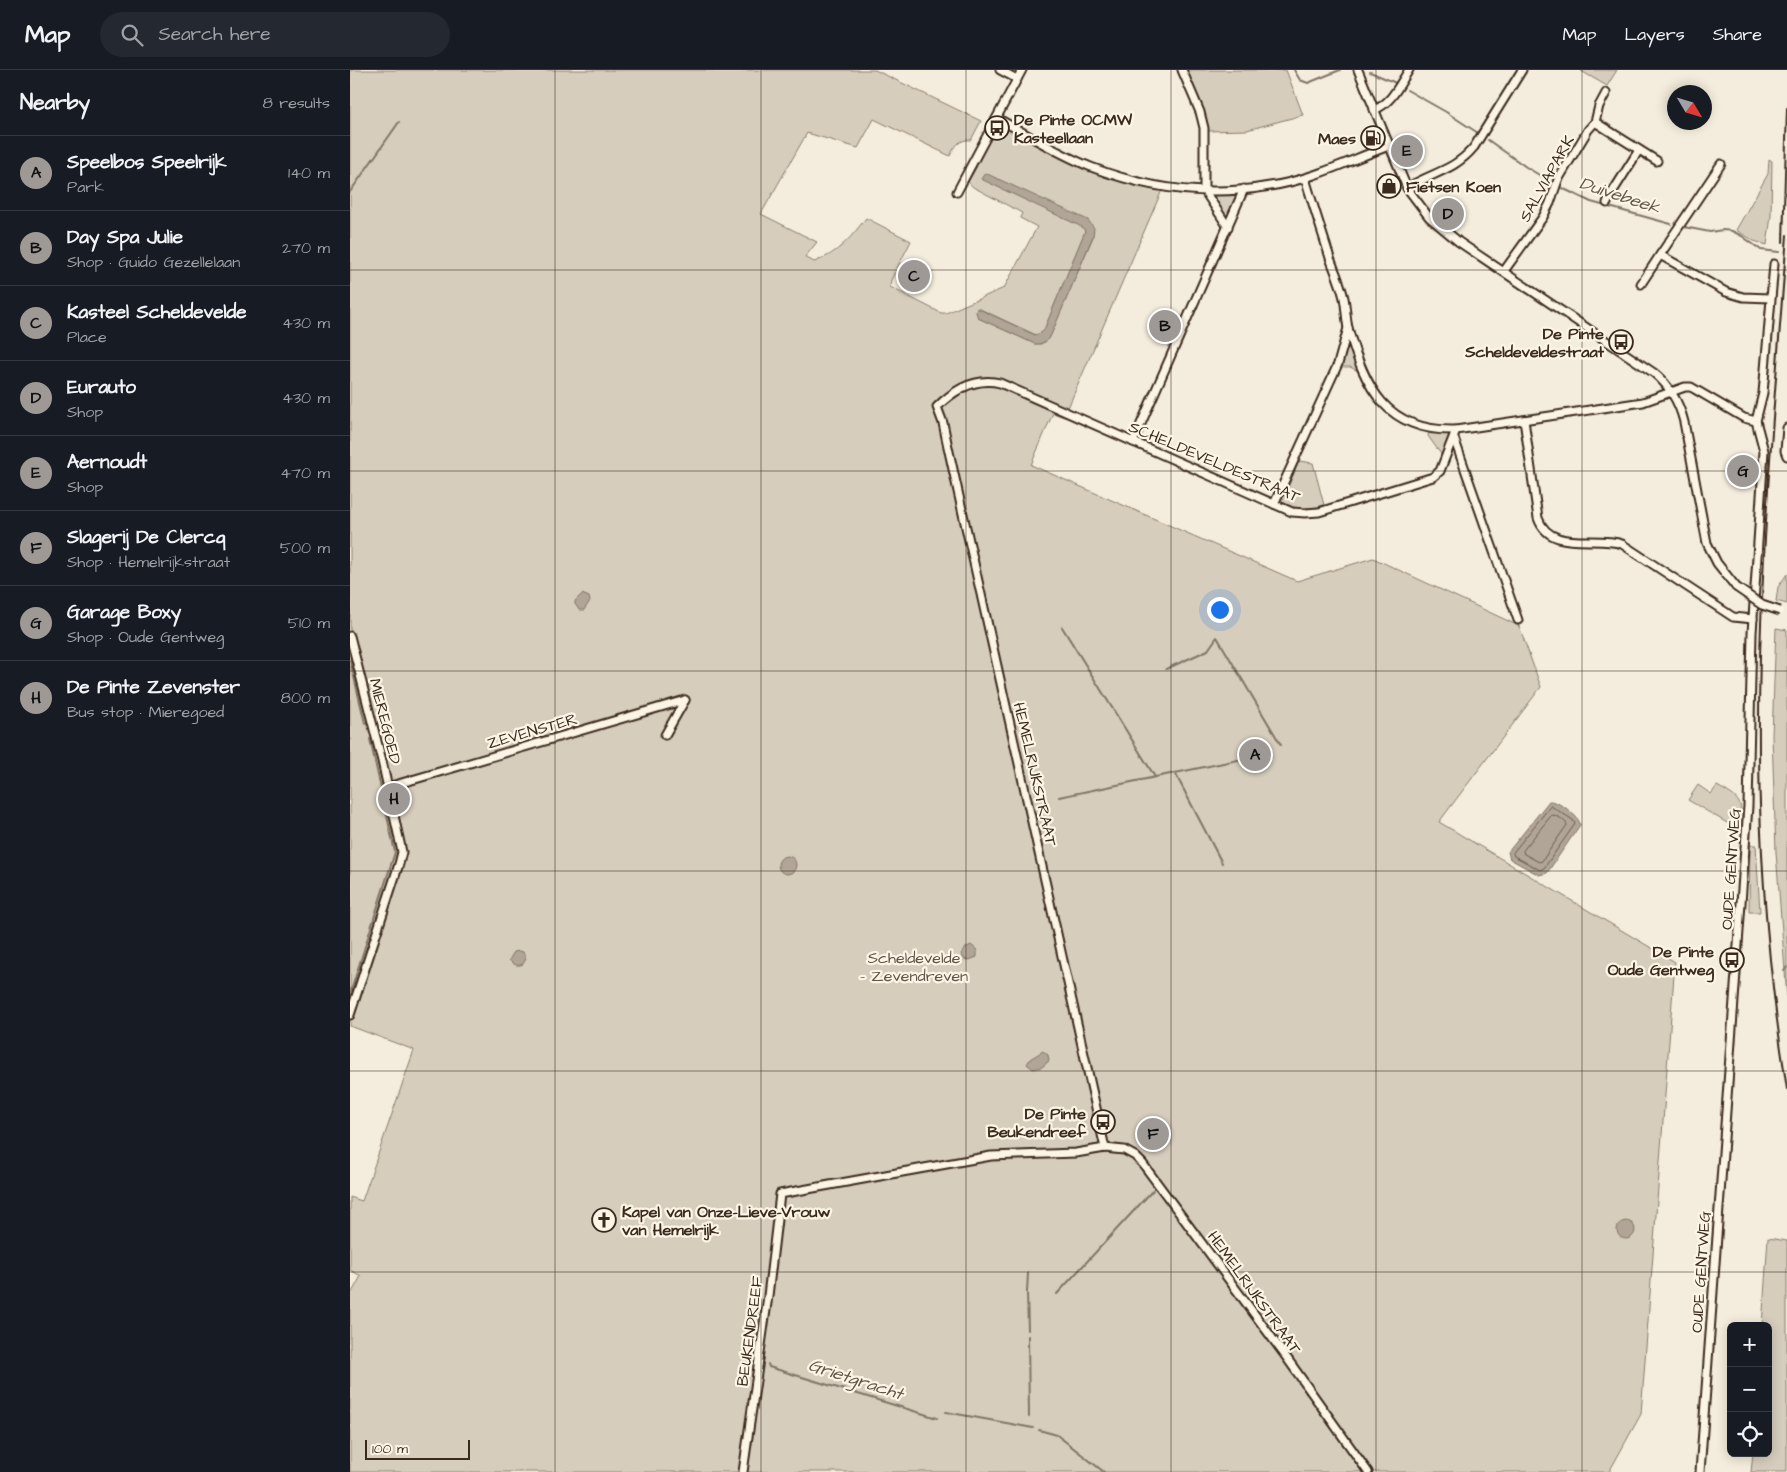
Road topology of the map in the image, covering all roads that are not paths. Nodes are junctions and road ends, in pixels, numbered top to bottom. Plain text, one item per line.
1 (1000, 70) edge
2 (1022, 70) edge
3 (1182, 70) edge
4 (1358, 70) edge
5 (1409, 70) edge
6 (1522, 70) edge
7 (1017, 79) junction
8 (1606, 93) dead end
9 (1374, 110) junction
10 (997, 118) junction
11 (1595, 122) junction
12 (1389, 146) junction
13 (1639, 150) junction
14 (1657, 161) dead end
15 (1721, 164) dead end
16 (1305, 178) junction
17 (1406, 188) junction
18 (1244, 189) junction
19 (1204, 190) junction
20 (957, 192) dead end
21 (1607, 203) dead end
22 (1228, 227) junction
23 (1660, 254) junction
24 (1774, 264) dead end
25 (1504, 271) junction
26 (1641, 284) dead end
27 (1770, 298) junction
28 (1348, 328) junction
29 (1672, 392) junction
30 (936, 407) joint
31 (1524, 420) junction
32 (1756, 421) junction
33 (1787, 428) edge
34 (1456, 430) junction
35 (1454, 438) junction
36 (1133, 442) junction
37 (1787, 456) edge
38 (1274, 504) junction
39 (1784, 612) edge
40 (1753, 619) junction
41 (1518, 620) dead end
42 (350, 636) edge
43 (665, 735) dead end
44 (388, 787) junction
45 (350, 1015) edge
46 (1105, 1148) junction
47 (780, 1194) joint
48 (743, 1472) edge
49 (1368, 1472) edge
50 (1700, 1472) edge

1 - 7 street
2 - 7 street
3 - 19 street
4 - 9 street
5 - 9 street
6 - 17 street
7 - 10 street
8 - 11 street, SALVIAPARK
9 - 12 street
10 - 19 street
10 - 20 street
11 - 13 street
11 - 25 street, SALVIAPARK
12 - 16 street
12 - 17 street
13 - 14 street
13 - 21 street
15 - 23 street
16 - 18 street
16 - 28 street
17 - 25 street
18 - 19 street
18 - 22 street
19 - 22 street
22 - 36 street
23 - 26 street
23 - 27 street
24 - 27 street
25 - 29 street
27 - 32 street
28 - 34 street
28 - 38 street
29 - 31 street
29 - 32 street
29 - 39 street, bridge
30 - 36 street, SCHELDEVELDESTRAAT
30 - 46 street, HEMELRIJKSTRAAT
31 - 34 street
31 - 40 street
32 - 40 street, OUDE GENTWEG
33 - 37 street
34 - 35 street, SCHELDEVELDESTRAAT
35 - 38 street, SCHELDEVELDESTRAAT
35 - 41 street
36 - 38 street, SCHELDEVELDESTRAAT
40 - 50 street, OUDE GENTWEG
42 - 44 street, MIEREGOED
43 - 44 street, ZEVENSTER
44 - 45 street, MIEREGOED
46 - 47 street, HEMELRIJKSTRAAT
46 - 49 street, HEMELRIJKSTRAAT
47 - 48 street, BEUKENDREEF

